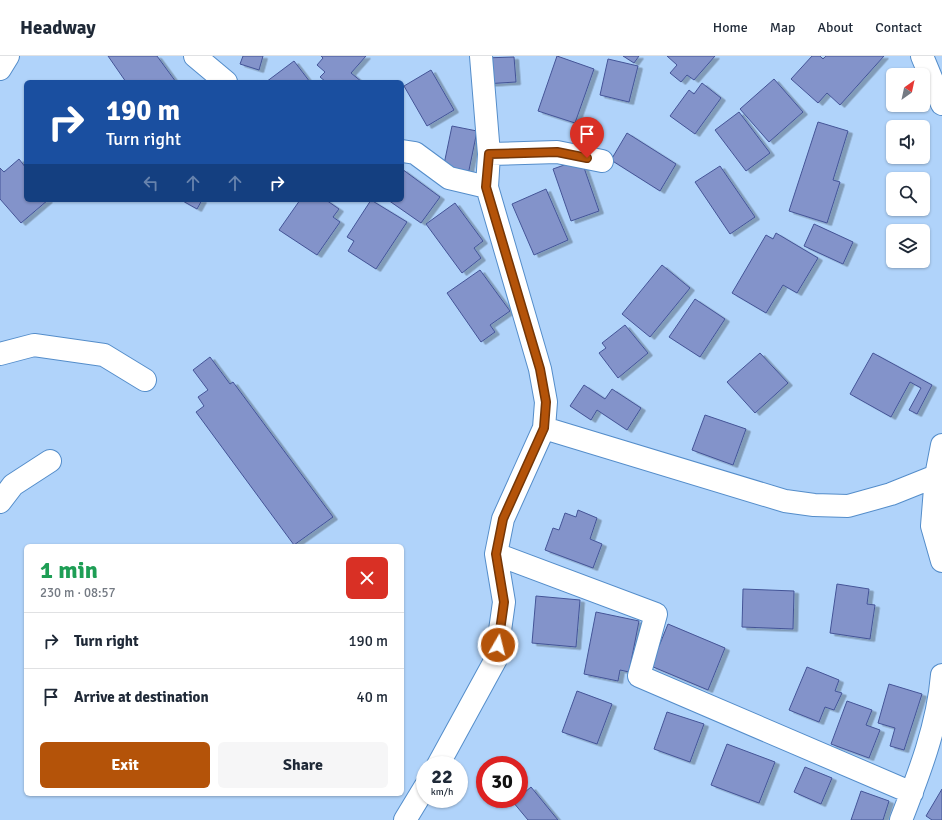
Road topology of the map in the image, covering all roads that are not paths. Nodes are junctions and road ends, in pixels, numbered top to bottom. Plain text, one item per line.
1 (8, 56) edge
2 (195, 56) edge
3 (481, 56) edge
4 (922, 56) edge
5 (0, 69) edge
6 (224, 80) edge
7 (942, 104) edge
8 (404, 151) edge
9 (489, 154) junction
10 (602, 161) dead end
11 (486, 187) junction
12 (0, 354) edge
13 (146, 380) dead end
14 (544, 428) junction
15 (942, 445) edge
16 (50, 461) dead end
17 (936, 476) junction
18 (0, 502) edge
19 (496, 554) junction
20 (942, 561) edge
21 (942, 675) edge
22 (443, 756) edge
23 (912, 793) junction
24 (416, 802) edge
25 (405, 820) edge
26 (901, 820) edge

1 - 5 street
2 - 6 street
3 - 9 street
4 - 7 street
8 - 11 street
9 - 10 street
9 - 11 street
11 - 14 street
12 - 13 street
14 - 17 street
14 - 19 street
15 - 17 street
16 - 18 street
17 - 20 street
19 - 22 street
19 - 23 street
21 - 23 street
23 - 26 street
24 - 25 street

